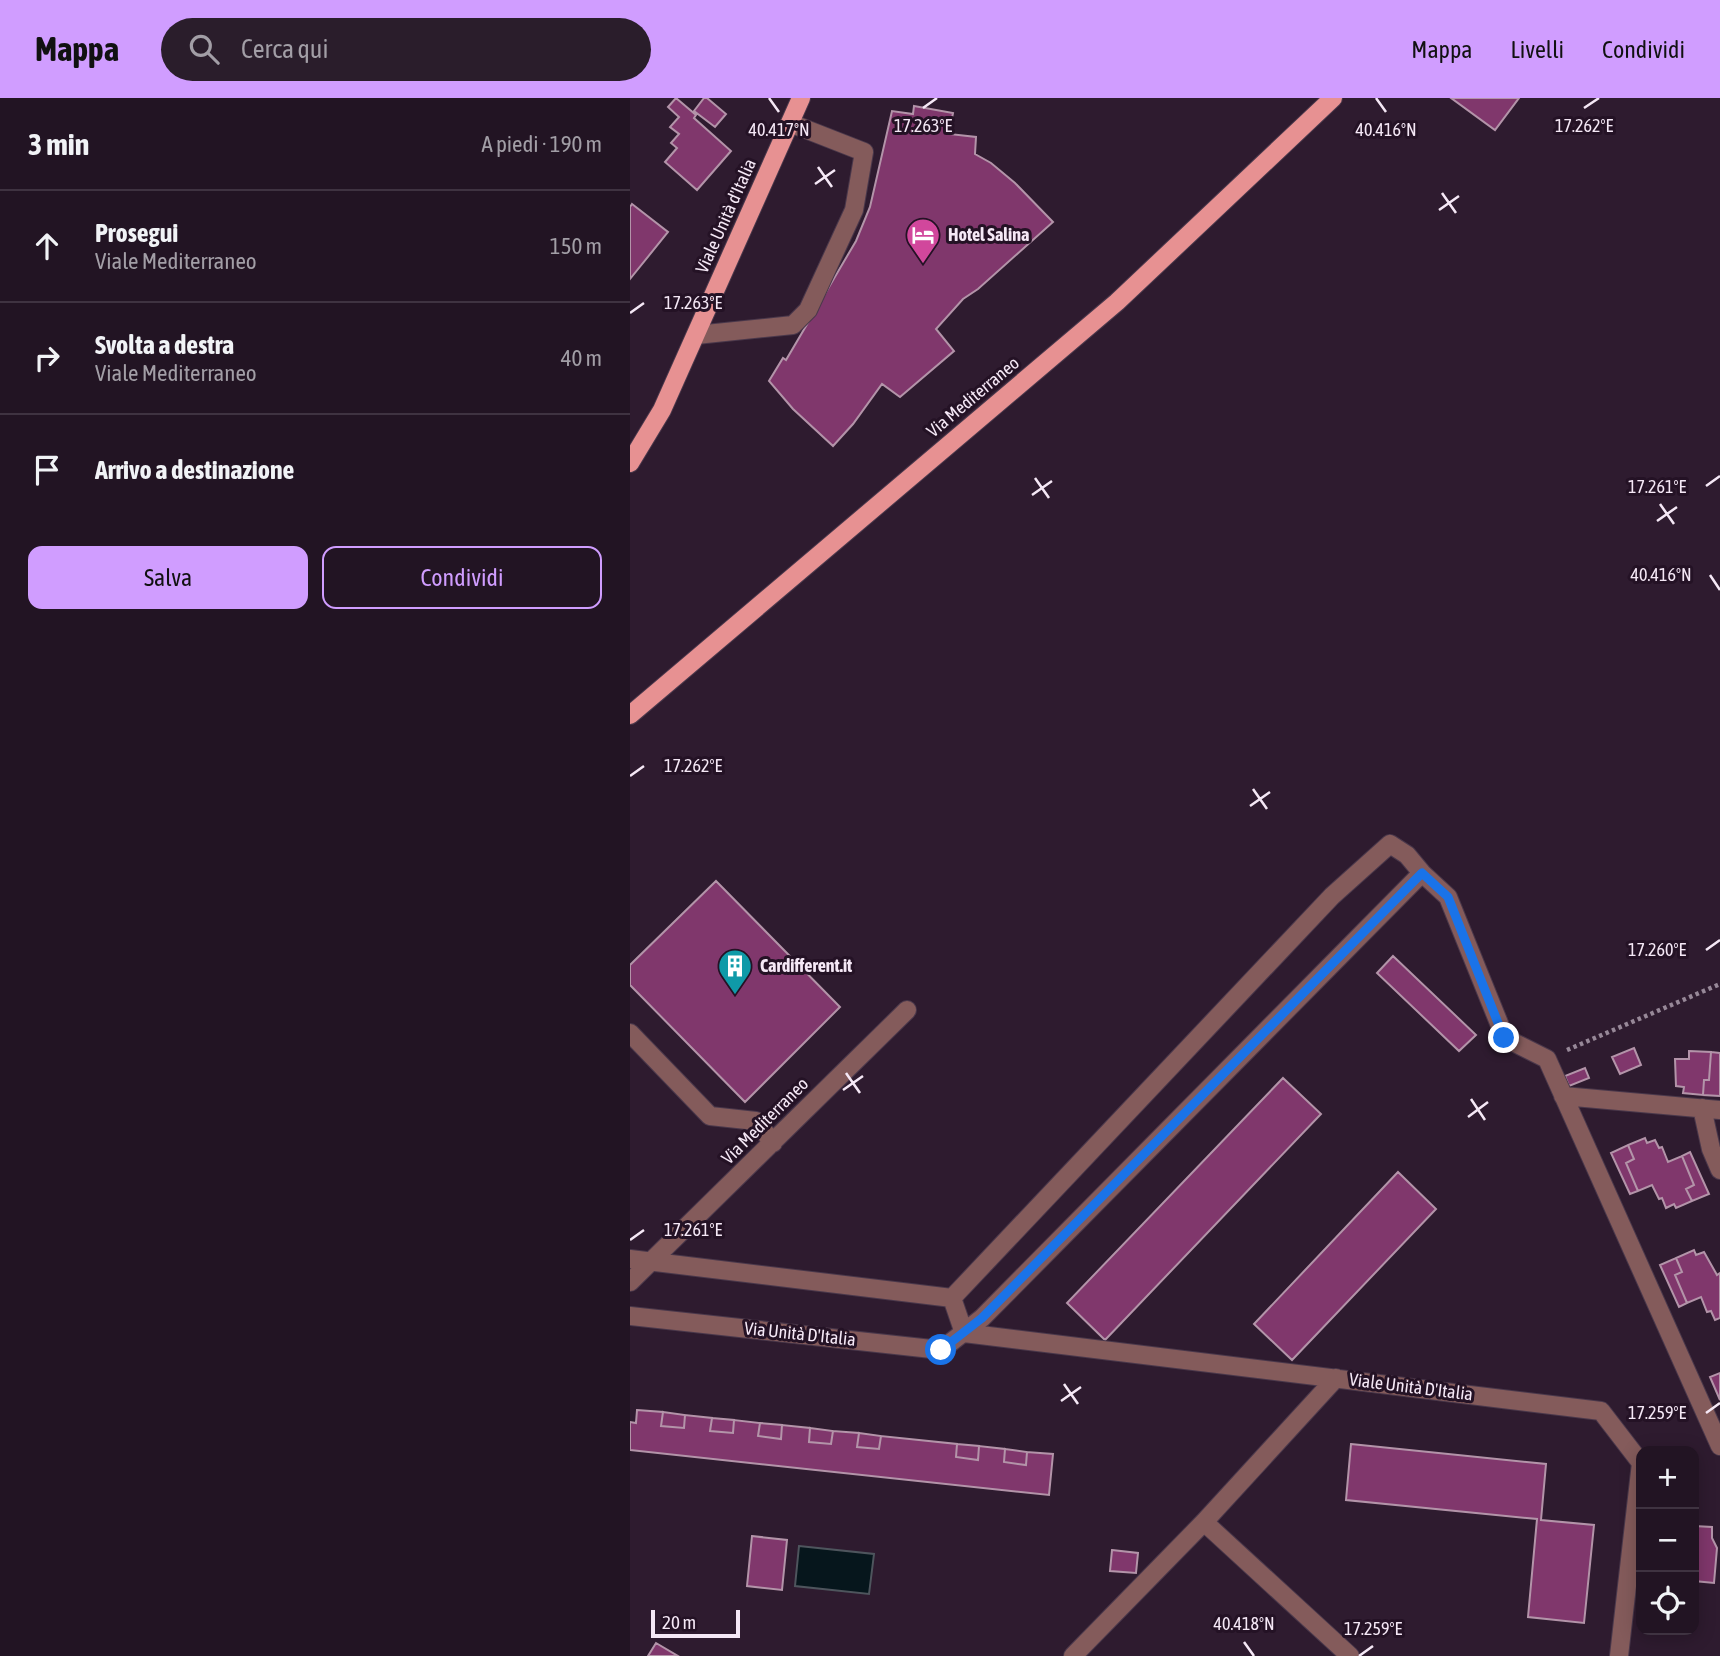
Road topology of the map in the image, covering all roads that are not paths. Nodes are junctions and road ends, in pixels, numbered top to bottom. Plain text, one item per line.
1 (1333, 98) edge
2 (800, 99) edge
3 (790, 123) junction
4 (696, 335) junction
5 (630, 463) edge
6 (630, 715) edge
7 (1422, 873) junction
8 (906, 1010) dead end
9 (630, 1033) edge
10 (1563, 1096) junction
11 (1711, 1109) edge
12 (773, 1143) junction
13 (1720, 1170) edge
14 (630, 1259) edge
15 (652, 1261) junction
16 (630, 1282) edge
17 (952, 1298) junction
18 (630, 1315) edge
19 (964, 1333) junction
20 (1336, 1378) junction
21 (1720, 1446) edge
22 (1204, 1522) junction
23 (1073, 1656) edge
24 (1350, 1656) edge
25 (1620, 1656) edge

1 - 6 main road, Via Mediterraneo
2 - 3 main road, Viale Unità d'Italia
3 - 4 main road, Viale Unità d'Italia
3 - 4 street
4 - 5 main road, Viale Unità d'Italia
7 - 10 street
7 - 17 street
7 - 19 street, Via Unità D'Italia
8 - 12 street, Via Mediterraneo
9 - 12 street
10 - 11 street
10 - 21 street
11 - 13 street
12 - 15 street, Via Mediterraneo
14 - 15 street
15 - 16 street, Via Mediterraneo
15 - 17 street
17 - 19 street
18 - 19 street, Via Unità D'Italia
19 - 20 street, Viale Unità D'Italia
20 - 22 street
20 - 25 street, Viale Unità D'Italia
22 - 23 street
22 - 24 street

